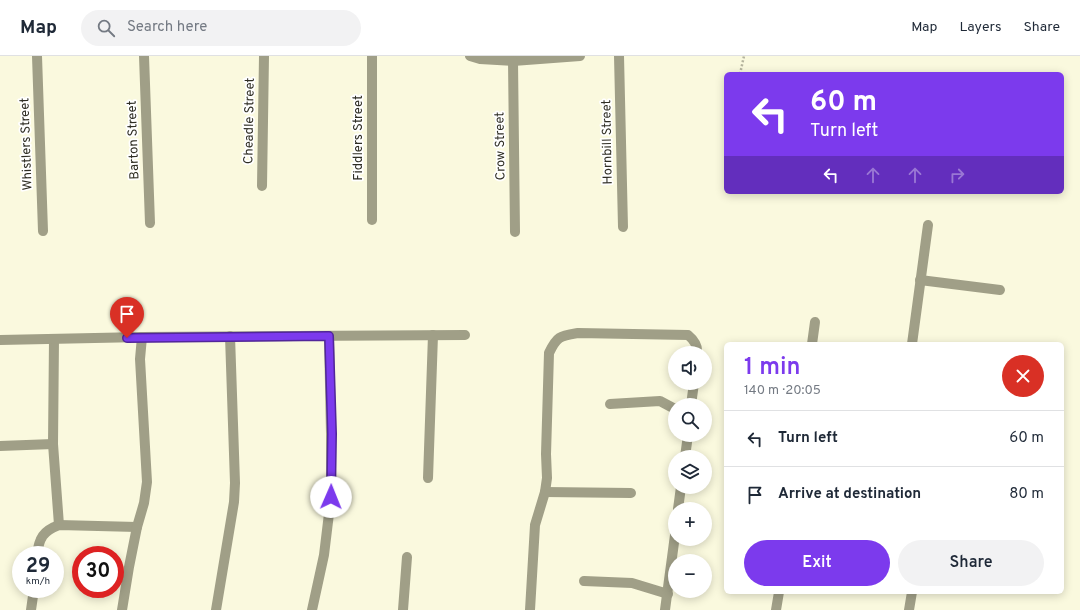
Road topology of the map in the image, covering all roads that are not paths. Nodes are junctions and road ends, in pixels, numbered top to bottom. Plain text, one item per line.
1 (36, 56) edge
2 (144, 56) edge
3 (264, 56) edge
4 (372, 56) edge
5 (470, 56) edge
6 (580, 56) edge
7 (619, 56) edge
8 (513, 61) junction
9 (262, 186) dead end
10 (372, 220) dead end
11 (150, 223) dead end
12 (928, 225) dead end
13 (623, 227) dead end
14 (43, 231) dead end
15 (515, 232) dead end
16 (920, 280) junction
17 (1000, 290) dead end
18 (815, 322) dead end
19 (433, 335) junction
20 (465, 335) dead end
21 (230, 336) junction
22 (329, 336) junction
23 (142, 337) junction
24 (54, 339) junction
25 (0, 340) edge
26 (812, 342) edge
27 (912, 342) edge
28 (696, 346) edge
29 (610, 404) dead end
30 (668, 405) edge
31 (53, 444) junction
32 (0, 446) edge
33 (428, 478) dead end
34 (545, 492) junction
35 (631, 492) dead end
36 (59, 525) junction
37 (137, 527) junction
38 (38, 546) edge
39 (407, 557) dead end
40 (584, 581) dead end
41 (668, 594) joint
42 (779, 594) edge
43 (912, 594) edge
44 (33, 598) edge
45 (31, 610) edge
46 (122, 610) edge
47 (216, 610) edge
48 (312, 610) edge
49 (403, 610) edge
50 (530, 610) edge
51 (665, 610) edge
52 (776, 610) edge
53 (910, 610) edge

1 - 14 street, Whistlers Street
2 - 11 street, Barton Street
3 - 9 street, Cheadle Street
4 - 10 street, Fiddlers Street
5 - 8 street
6 - 8 street
7 - 13 street, Hornbill Street
8 - 15 street, Crow Street
12 - 16 street
16 - 17 street
16 - 27 street
18 - 26 street
19 - 20 street
19 - 22 street
19 - 33 street
21 - 22 street
21 - 23 street
21 - 47 street
22 - 48 street
23 - 24 street
23 - 37 street
24 - 25 street
24 - 31 street
28 - 34 street
29 - 30 street
31 - 32 street
31 - 36 street
34 - 35 street
34 - 50 street
36 - 37 street
36 - 38 street
37 - 46 street
39 - 49 street
40 - 41 street
41 - 51 street
42 - 52 street
43 - 53 street
44 - 45 street

